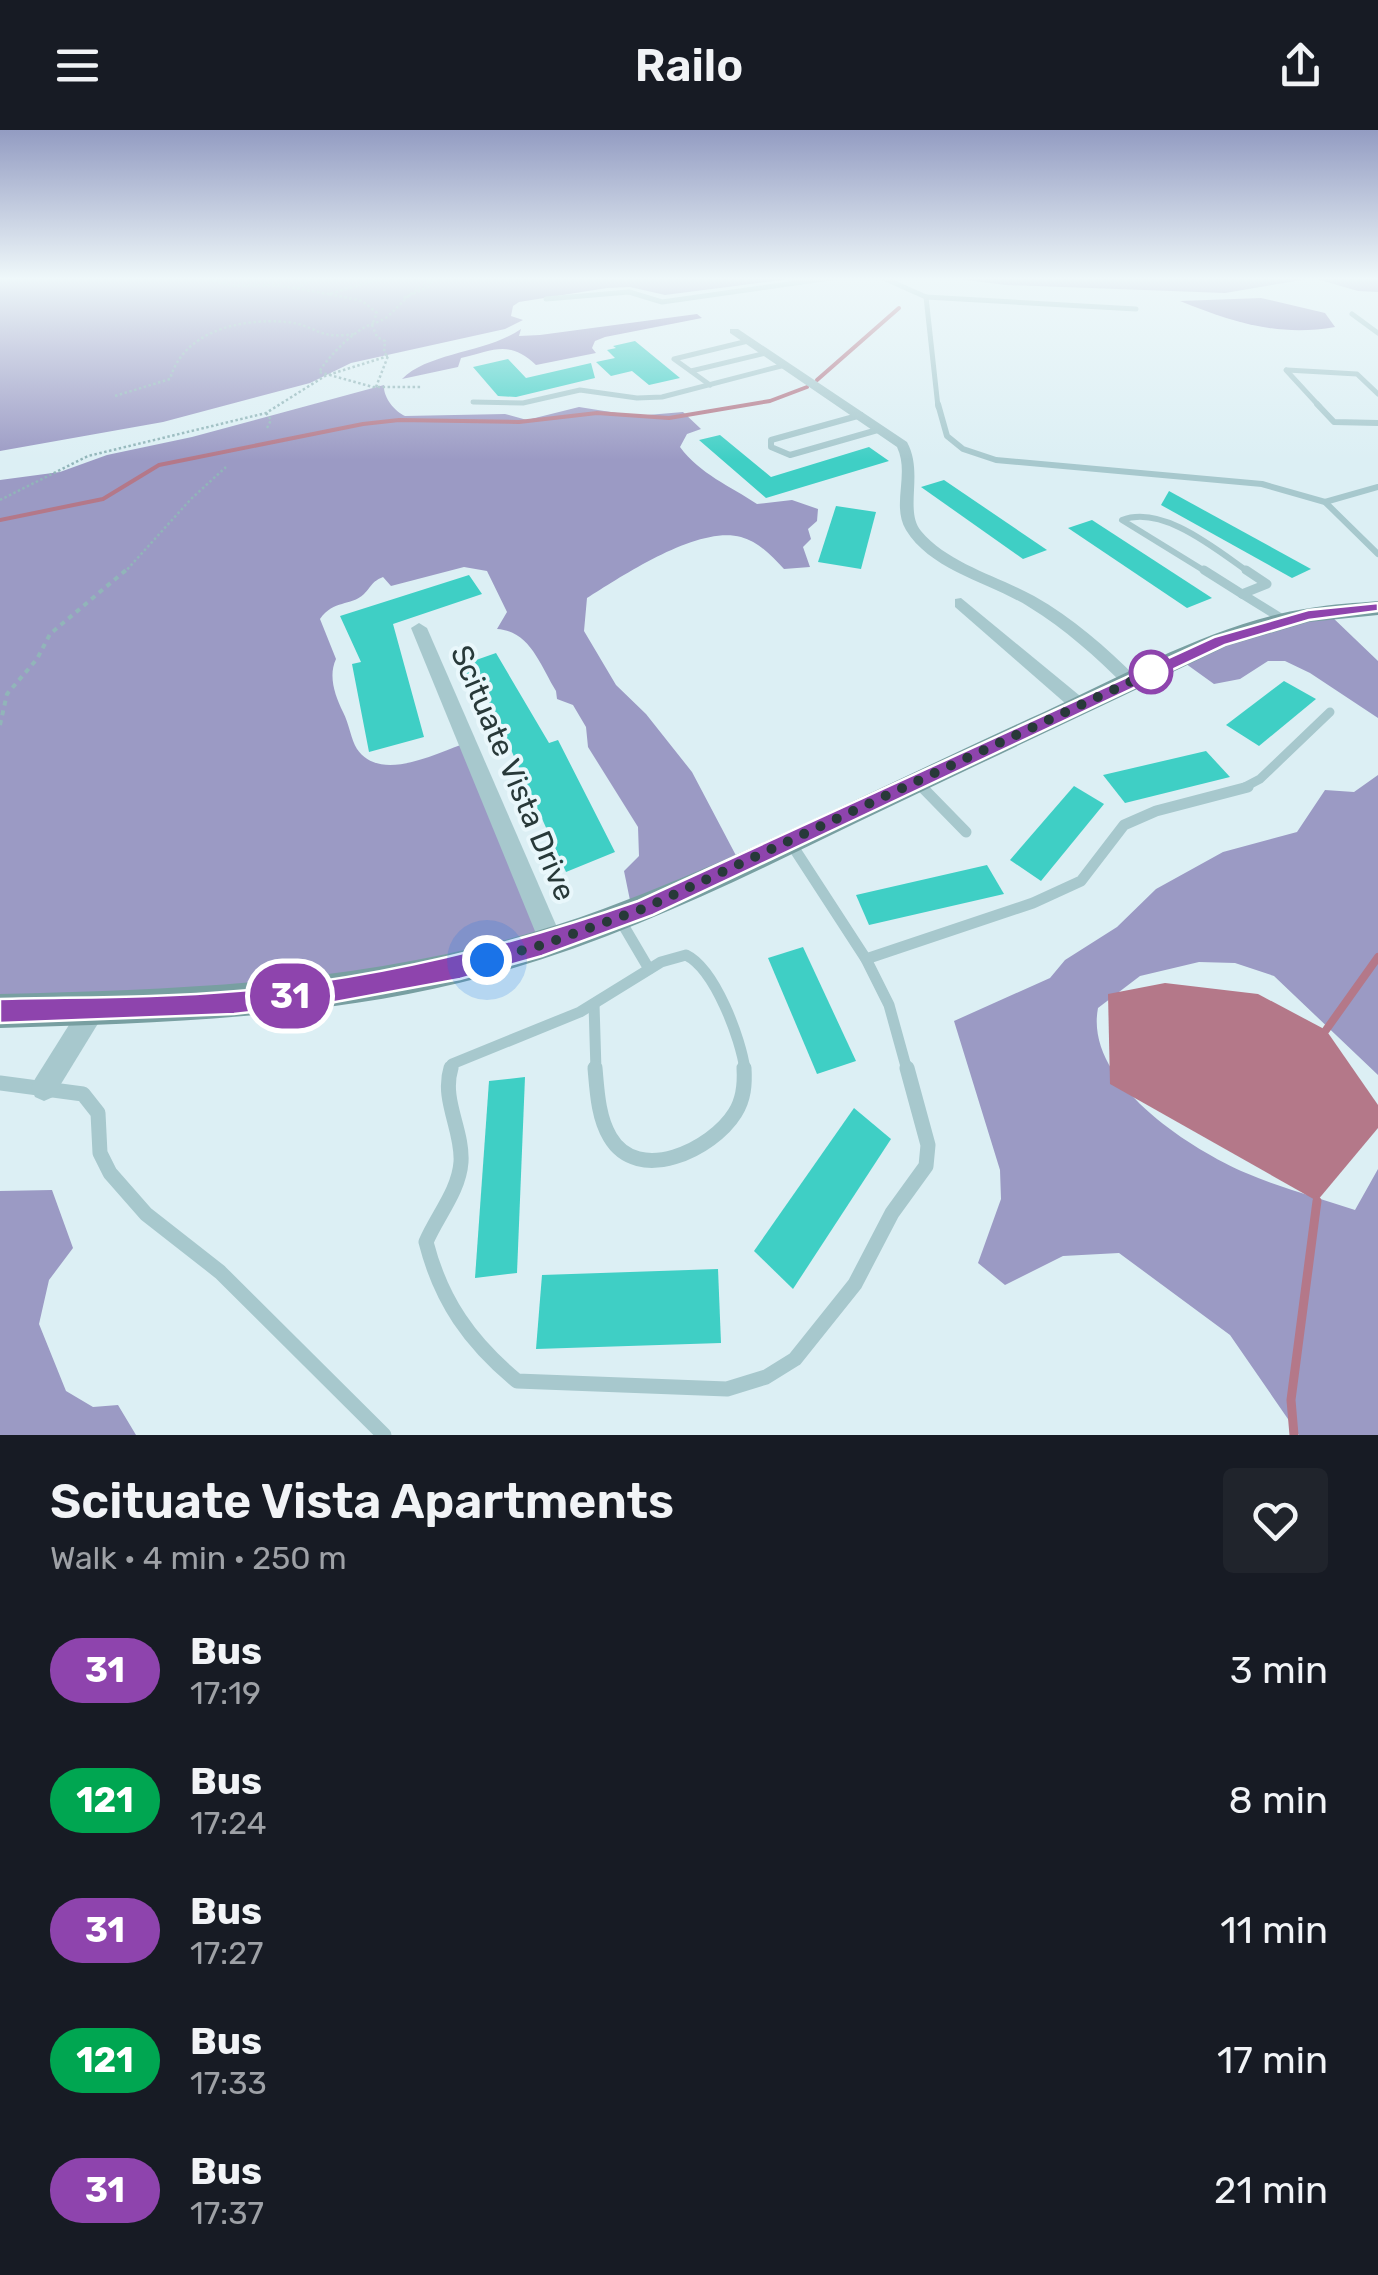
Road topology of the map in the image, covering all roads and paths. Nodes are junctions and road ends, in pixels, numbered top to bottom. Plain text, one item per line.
1 (199, 338) edge
2 (352, 338) edge
3 (379, 338) edge
4 (745, 338) edge
5 (931, 338) edge
6 (748, 340) junction
7 (766, 353) junction
8 (388, 356) junction
9 (785, 366) junction
10 (691, 371) junction
11 (325, 376) junction
12 (710, 385) junction
13 (376, 387) junction
14 (421, 387) dead end
15 (1378, 394) edge
16 (115, 396) dead end
17 (473, 402) dead end
18 (266, 412) junction
19 (861, 415) junction
20 (1378, 424) edge
21 (880, 429) junction
22 (266, 430) dead end
23 (226, 467) dead end
24 (1378, 487) edge
25 (0, 500) edge
26 (1325, 502) junction
27 (1378, 554) edge
28 (1242, 595) junction
29 (961, 604) dead end
30 (1378, 608) edge
31 (1285, 621) junction
32 (419, 628) dead end
33 (1131, 682) junction
34 (1079, 705) junction
35 (1330, 712) dead end
36 (0, 724) edge
37 (916, 781) junction
38 (966, 832) dead end
39 (790, 841) junction
40 (619, 918) junction
41 (551, 942) junction
42 (866, 958) junction
43 (649, 969) junction
44 (594, 1004) junction
45 (93, 1009) junction
46 (0, 1011) edge
47 (0, 1083) edge
48 (44, 1088) junction
49 (384, 1435) edge

1 - 16 path
2 - 11 path
3 - 8 path
4 - 6 street
5 - 26 lane
6 - 7 street
6 - 10 lane
7 - 9 street
7 - 10 lane
8 - 11 path
8 - 13 path
9 - 12 lane
9 - 19 street
10 - 12 lane
11 - 13 path
11 - 18 path
12 - 17 lane
13 - 14 path
15 - 20 lane
18 - 22 path
18 - 25 path
19 - 21 street
19 - 21 lane
21 - 33 street
23 - 36 path
24 - 26 lane
26 - 27 lane
28 - 28 lane
28 - 31 lane
29 - 34 street
30 - 31 main road
31 - 33 main road
32 - 41 street, Scituate Vista Drive
33 - 34 main road
34 - 37 main road
35 - 42 lane
37 - 38 lane
37 - 39 main road
39 - 40 main road
39 - 42 lane
40 - 41 main road
40 - 43 lane
41 - 45 main road
42 - 44 lane
43 - 44 lane
43 - 44 lane
45 - 46 main road
45 - 48 street
47 - 48 lane
48 - 49 lane

